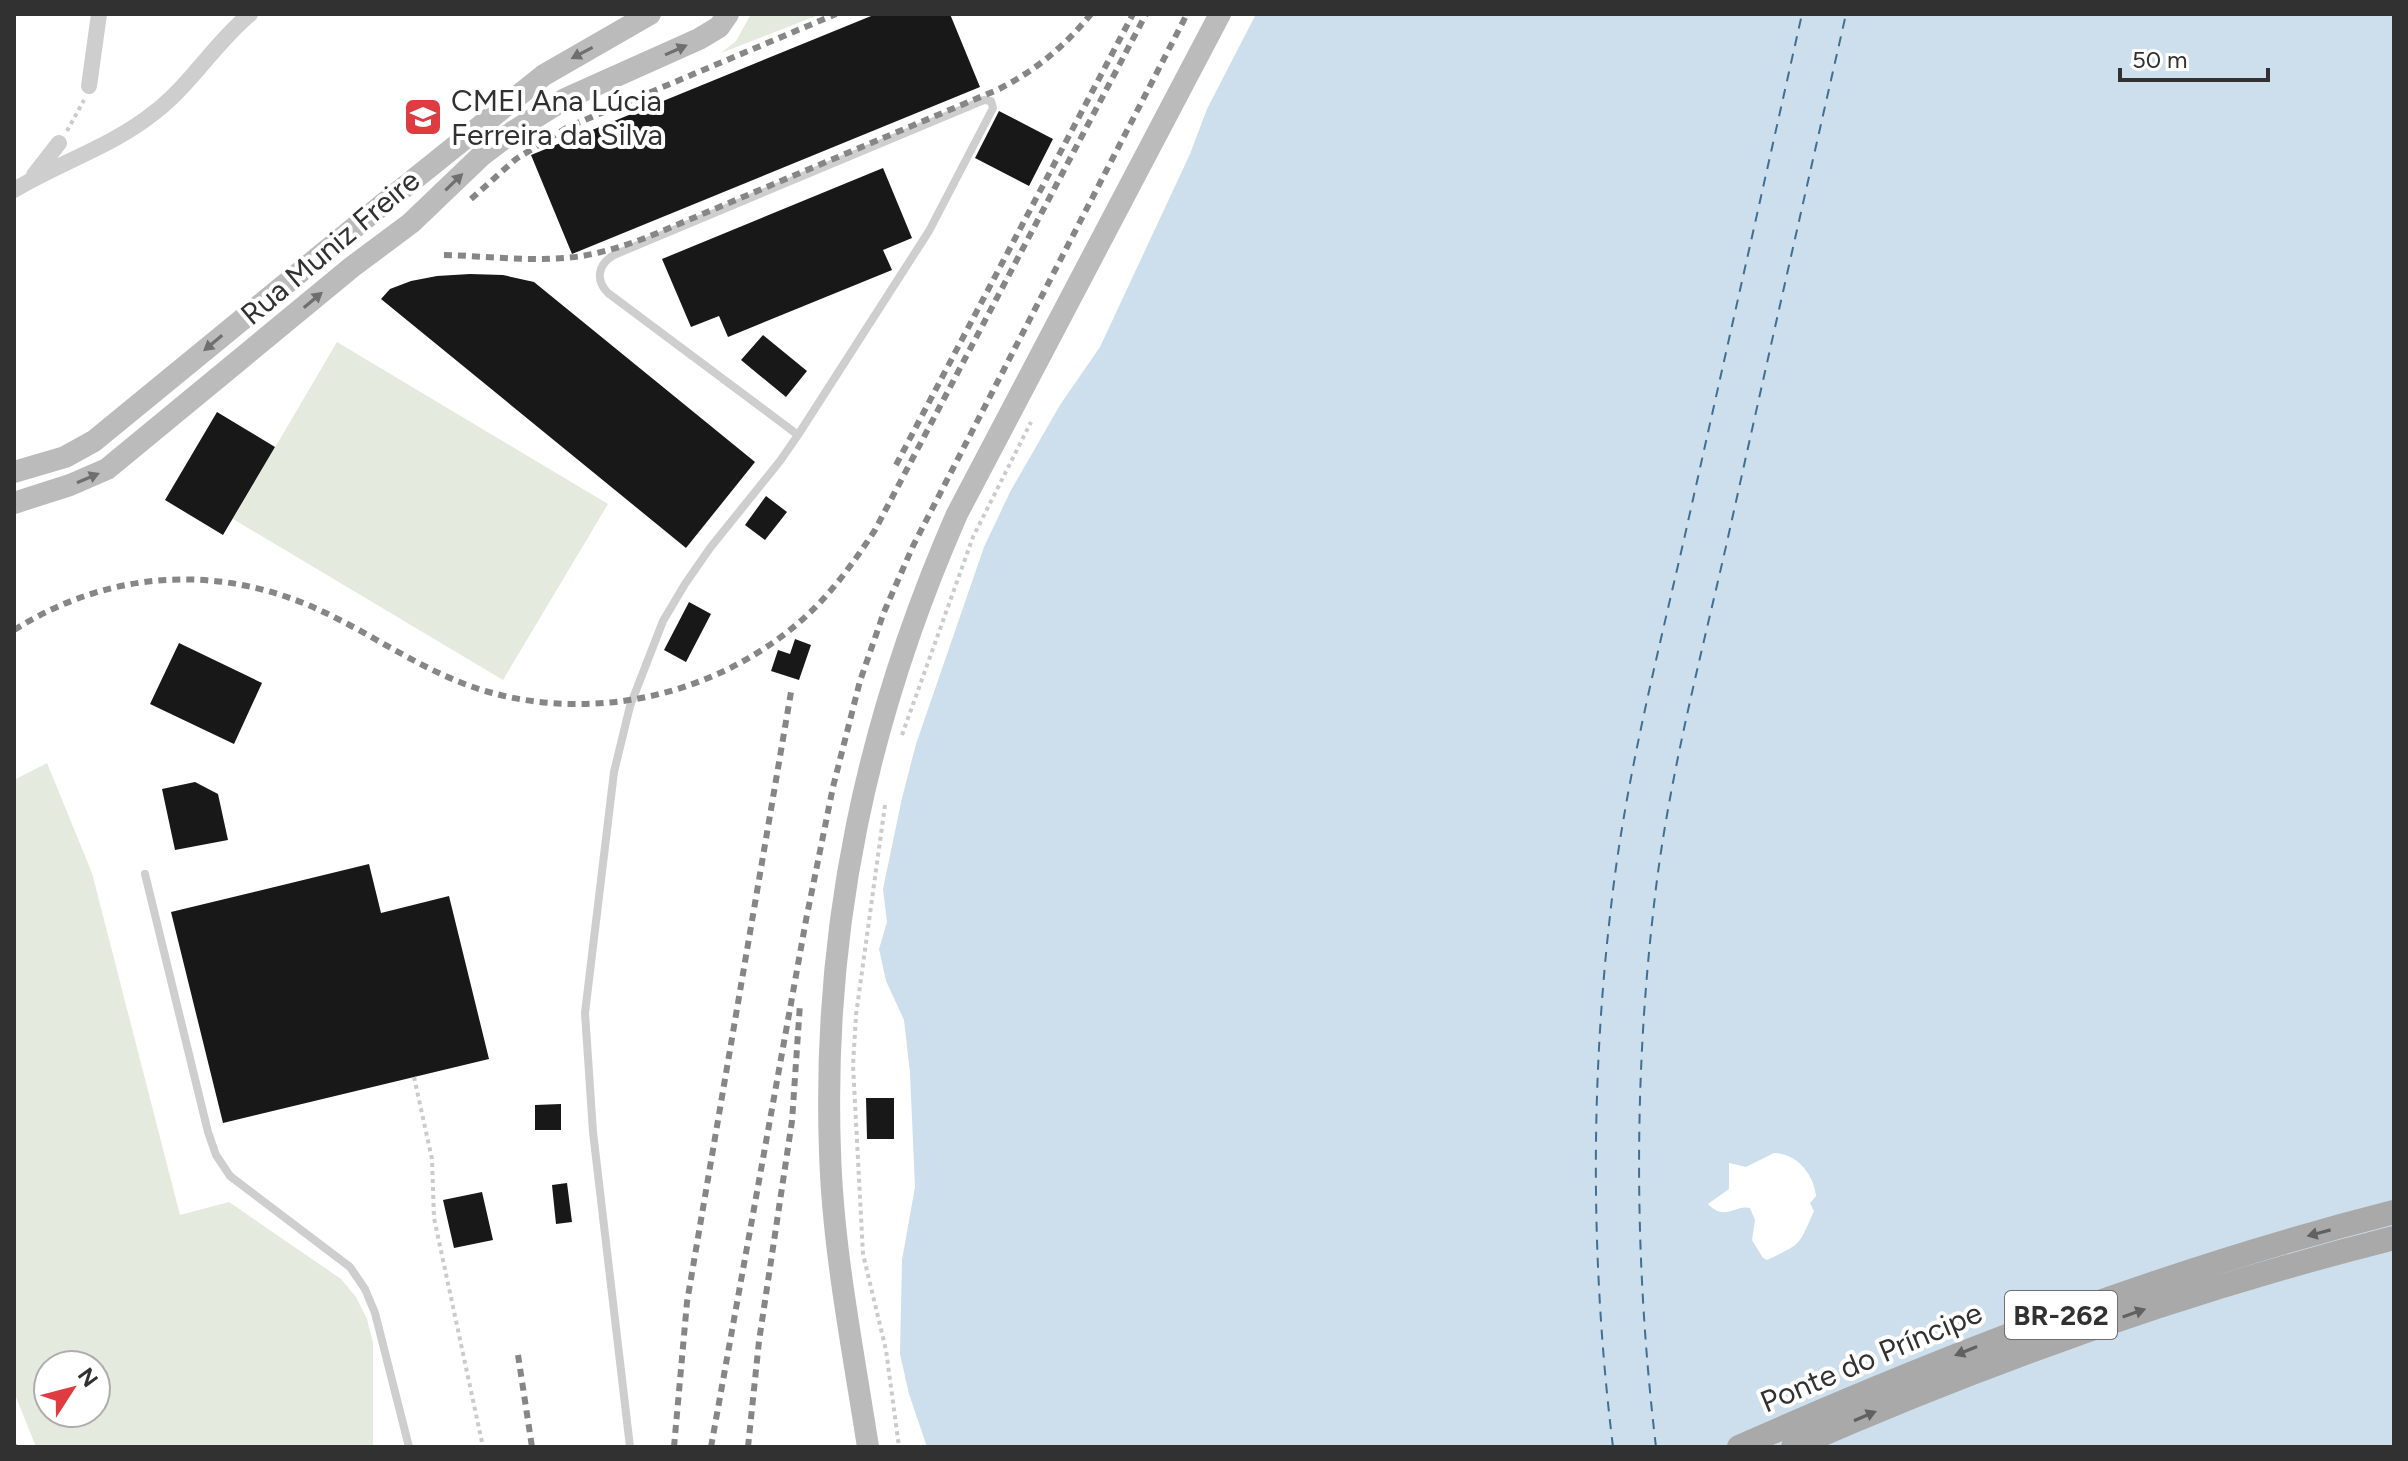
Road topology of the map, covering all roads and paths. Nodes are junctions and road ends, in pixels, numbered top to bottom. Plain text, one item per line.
1 (99, 14) edge
2 (250, 14) edge
3 (650, 14) edge
4 (728, 14) edge
5 (1220, 14) edge
6 (89, 86) joint
7 (59, 143) joint
8 (31, 180) junction
9 (14, 190) edge
10 (252, 311) junction
11 (274, 333) junction
12 (1036, 412) dead end
13 (798, 435) junction
14 (14, 472) edge
15 (14, 503) edge
16 (900, 742) dead end
17 (885, 803) dead end
18 (145, 874) dead end
19 (414, 1077) dead end
20 (2394, 1212) edge
21 (2394, 1238) edge
22 (409, 1447) edge
23 (483, 1447) edge
24 (630, 1447) edge
25 (868, 1447) edge
26 (899, 1447) edge
27 (1739, 1447) edge
28 (1793, 1447) edge

1 - 6 street
2 - 8 street
3 -> 10 street, Rua Muniz Freire
11 -> 4 street, Rua Muniz Freire
5 - 25 street
6 - 7 path
7 - 8 street
8 - 9 street
10 - 11 street
10 -> 14 street, Rua Muniz Freire
15 -> 11 street, Rua Muniz Freire
12 - 16 path
13 - 13 lane
13 - 24 lane
17 - 26 path
18 - 22 lane
19 - 23 path
20 -> 27 main road, Ponte do Príncipe / BR-262
28 -> 21 main road, Ponte do Príncipe / BR-262

